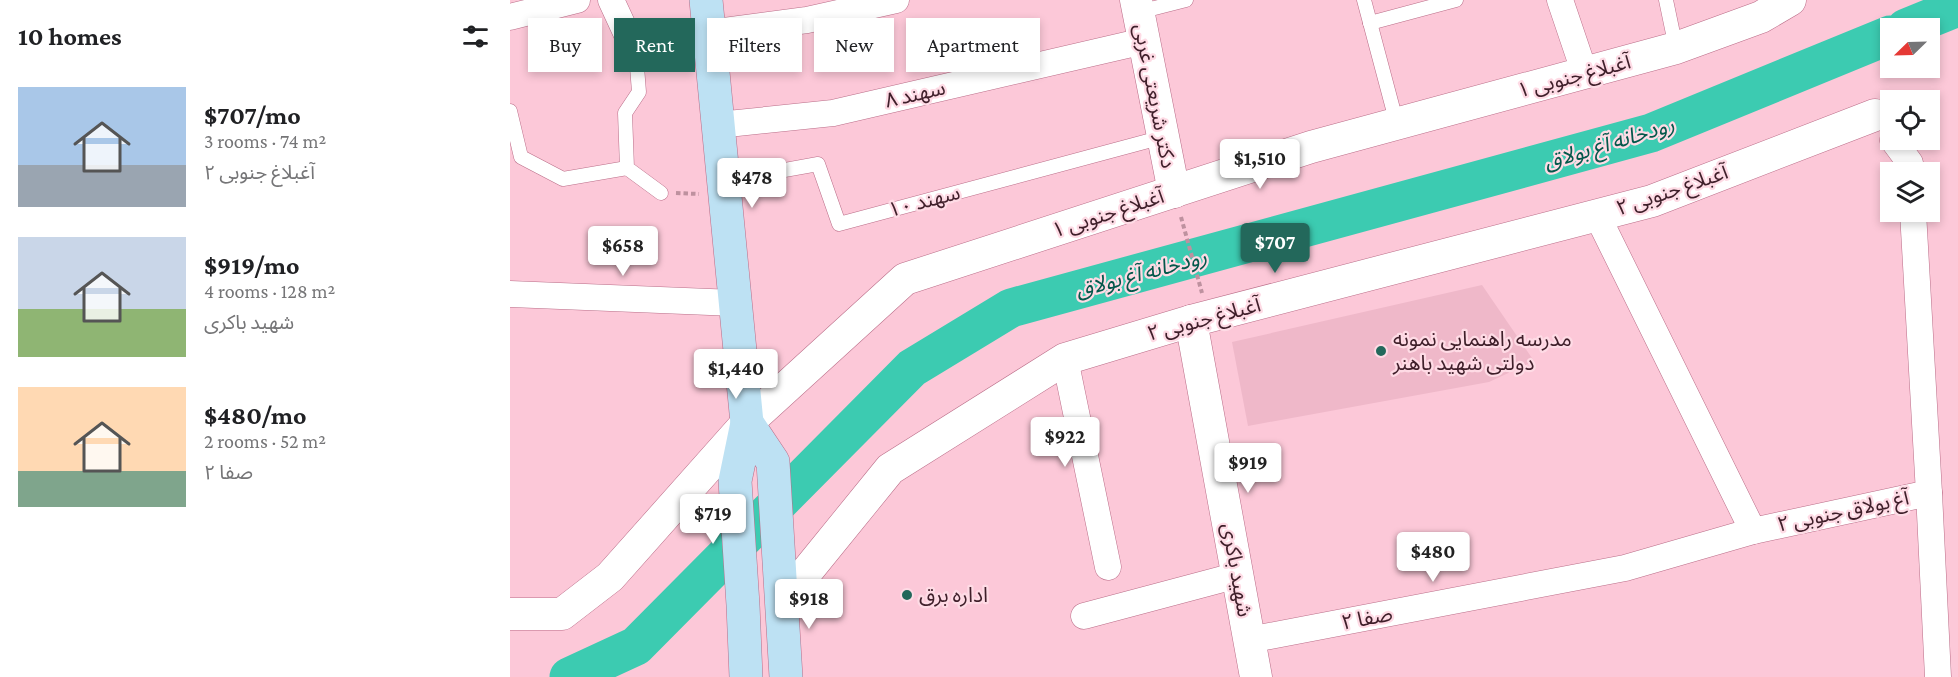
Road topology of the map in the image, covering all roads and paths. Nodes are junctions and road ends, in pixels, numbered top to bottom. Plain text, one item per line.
1 (577, 0) edge
2 (611, 0) edge
3 (705, 0) edge
4 (896, 0) edge
5 (1186, 0) edge
6 (1364, 0) edge
7 (1456, 0) edge
8 (1560, 0) edge
9 (1666, 0) edge
10 (1790, 0) edge
11 (510, 17) edge
12 (1140, 17) edge
13 (619, 18) edge
14 (707, 18) edge
15 (802, 21) edge
16 (1370, 24) junction
17 (1676, 48) junction
18 (637, 72) edge
19 (712, 72) edge
20 (1585, 74) junction
21 (510, 111) edge
22 (1397, 124) junction
23 (717, 125) junction
24 (1880, 126) edge
25 (1163, 137) junction
26 (627, 168) junction
27 (724, 188) junction
28 (1174, 192) junction
29 (661, 193) joint
30 (1597, 215) junction
31 (1914, 222) edge
32 (510, 294) edge
33 (735, 303) junction
34 (1200, 319) junction
35 (1065, 359) junction
36 (747, 423) junction
37 (1929, 493) junction
38 (1753, 531) junction
39 (1108, 567) dead end
40 (1625, 568) joint
41 (1238, 575) junction
42 (781, 594) junction
43 (510, 614) edge
44 (1084, 616) dead end
45 (1250, 640) junction
46 (785, 673) edge
47 (741, 674) edge
48 (1256, 677) edge
49 (1938, 677) edge

1 - 11 street
2 - 13 street
3 - 14 main road
4 - 15 street
5 - 12 lane
6 - 16 lane
7 - 16 lane
8 - 20 street
9 - 17 lane
10 - 17 street, آغبلاغ جنوبی ۱
12 - 23 street, سهند ۸
12 - 25 street, دکتر شریعتی غربی
16 - 22 lane
17 - 20 street, آغبلاغ جنوبی ۱
18 - 26 lane
19 - 23 main road
20 - 22 street, آغبلاغ جنوبی ۱
21 - 26 lane
22 - 28 street, آغبلاغ جنوبی ۱
23 - 27 main road
24 - 30 street, آغبلاغ جنوبی ۲
25 - 27 lane, سهند ۱۰
25 - 28 street, دکتر شریعتی غربی
26 - 29 lane
27 - 29 path
27 - 33 main road
28 - 34 path
28 - 36 street, آغبلاغ جنوبی ۱
30 - 34 street, آغبلاغ جنوبی ۲
30 - 38 street
31 - 37 street, آغ بولاق جنوبی ۲
32 - 33 street
33 - 36 main road
34 - 35 street, آغبلاغ جنوبی ۲
34 - 41 street, شهید باکری
35 - 39 street
35 - 42 street, آغبلاغ جنوبی ۲
36 - 42 main road
36 - 43 street, آغبلاغ جنوبی ۱
36 - 47 main road
37 - 38 street, آغ بولاق جنوبی ۲
37 - 49 street
38 - 40 street, آغ بولاق جنوبی ۲
40 - 45 street, صفا ۲
41 - 44 street
41 - 45 street, شهید باکری
42 - 46 main road
45 - 48 street, شهید باکری
46 - 47 street

